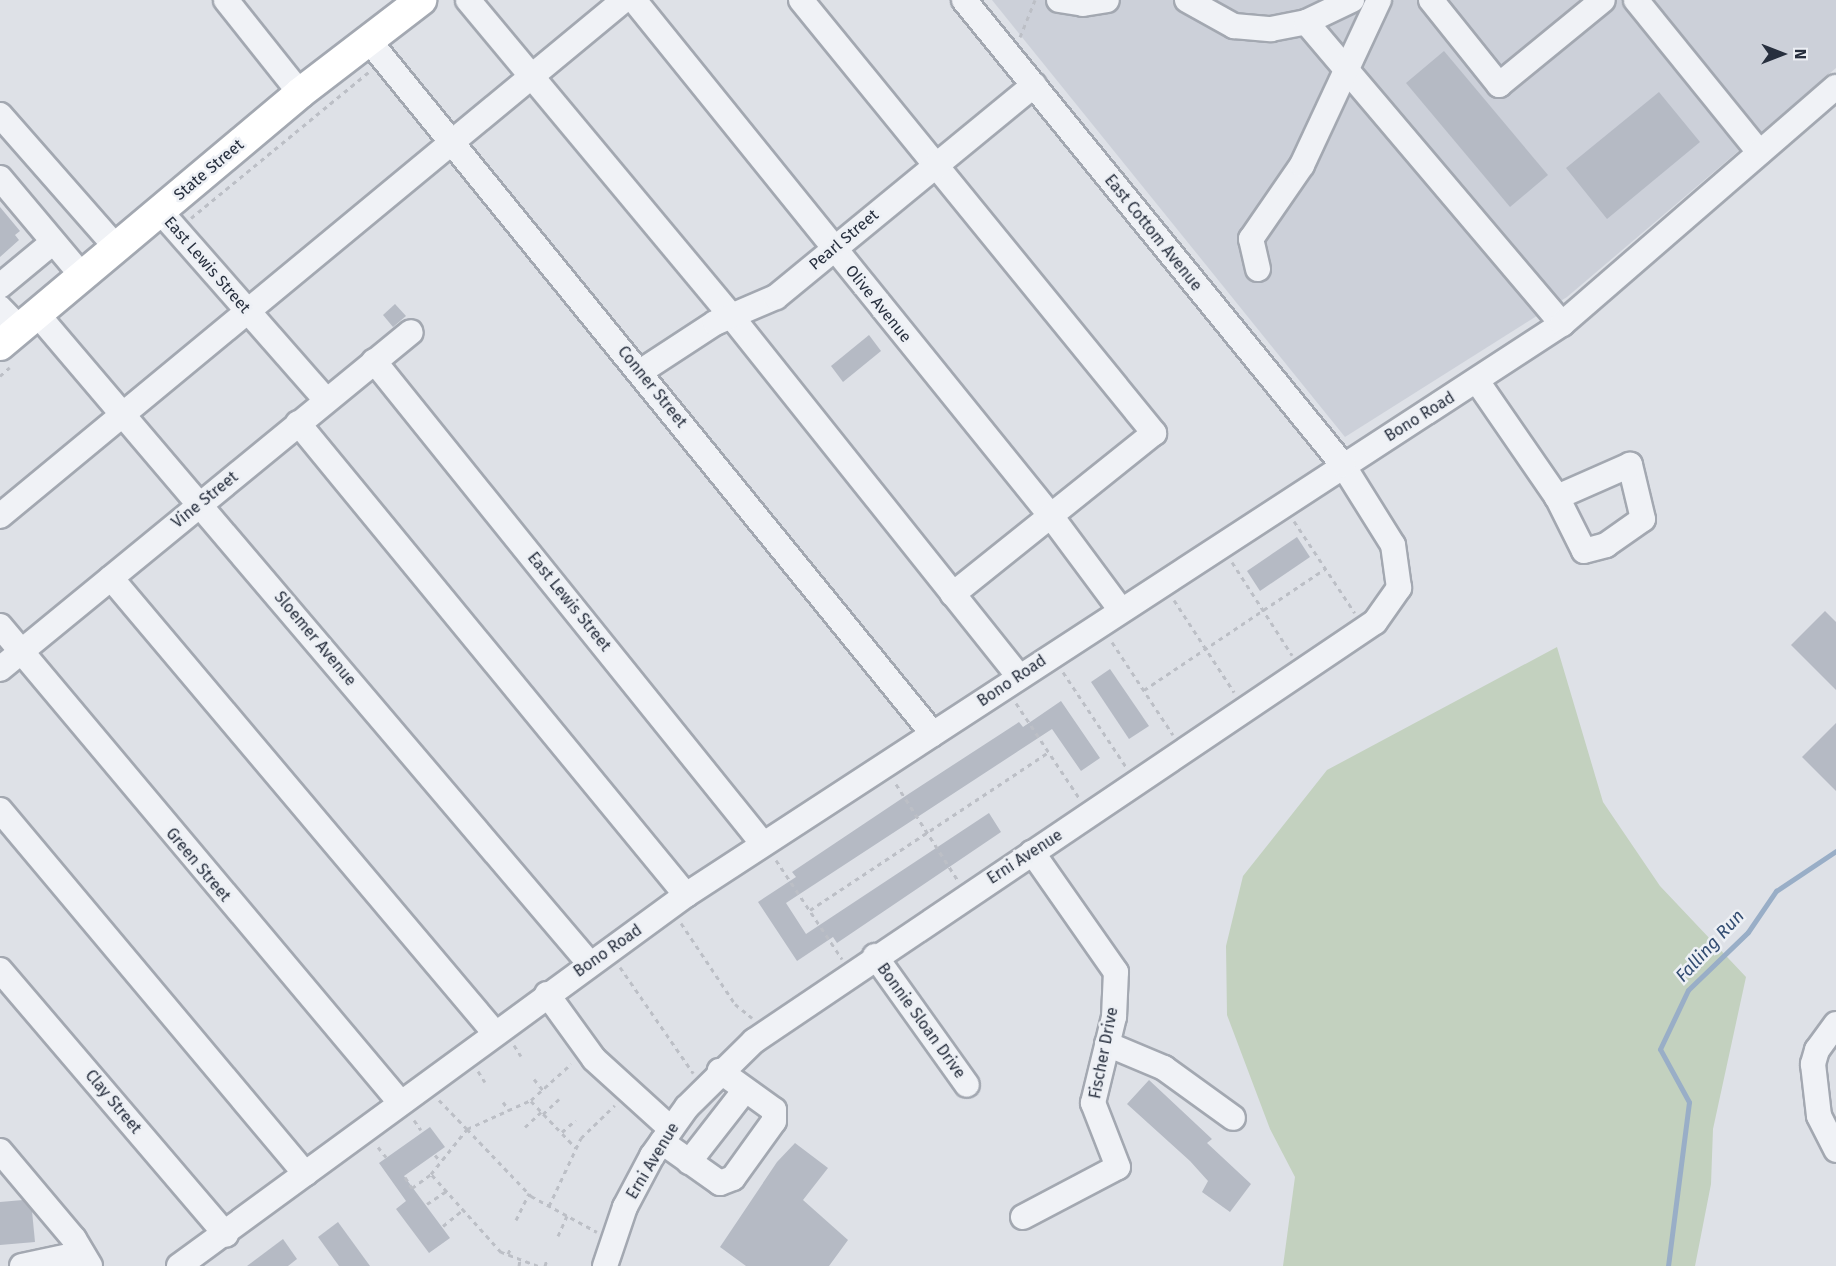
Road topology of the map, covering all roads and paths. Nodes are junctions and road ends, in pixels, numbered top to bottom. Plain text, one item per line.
1 (226, 0) edge
2 (421, 0) edge
3 (468, 0) edge
4 (624, 0) edge
5 (634, 0) edge
6 (801, 0) edge
7 (964, 0) edge
8 (1035, 0) edge
9 (1059, 0) edge
10 (1107, 0) edge
11 (1187, 0) edge
12 (1352, 0) edge
13 (1379, 0) edge
14 (1431, 0) edge
15 (1603, 0) edge
16 (1636, 0) edge
17 (1306, 22) junction
18 (1017, 44) dead end
19 (376, 51) junction
20 (1350, 70) junction
21 (531, 77) junction
22 (1034, 85) junction
23 (1836, 87) edge
24 (300, 93) junction
25 (0, 115) edge
26 (452, 143) junction
27 (1759, 152) junction
28 (935, 164) junction
29 (0, 178) edge
30 (168, 220) junction
31 (53, 242) junction
32 (116, 247) junction
33 (832, 249) junction
34 (1258, 269) dead end
35 (83, 277) junction
36 (0, 286) edge
37 (248, 312) junction
38 (732, 317) junction
39 (1562, 324) junction
40 (15, 332) edge
41 (411, 332) dead end
42 (374, 361) junction
43 (640, 372) junction
44 (0, 376) edge
45 (1477, 381) junction
46 (325, 399) junction
47 (125, 413) junction
48 (298, 423) junction
49 (1342, 465) junction
50 (1557, 497) dead end
51 (201, 505) junction
52 (1289, 515) dead end
53 (0, 516) edge
54 (1050, 516) junction
55 (1227, 556) dead end
56 (1325, 569) junction
57 (111, 578) junction
58 (1170, 593) dead end
59 (953, 594) junction
60 (1120, 609) junction
61 (1263, 610) junction
62 (1358, 618) dead end
63 (0, 626) edge
64 (1107, 634) dead end
65 (1206, 648) junction
66 (21, 652) junction
67 (1295, 660) dead end
68 (1059, 666) dead end
69 (0, 669) edge
70 (1016, 686) junction
71 (1144, 690) junction
72 (1238, 698) dead end
73 (933, 734) junction
74 (1175, 739) dead end
75 (1049, 752) junction
76 (1128, 770) dead end
77 (892, 777) dead end
78 (1081, 800) dead end
79 (0, 810) edge
80 (927, 833) junction
81 (768, 850) junction
82 (1032, 852) junction
83 (959, 883) dead end
84 (686, 895) junction
85 (810, 910) junction
86 (679, 919) dead end
87 (875, 956) junction
88 (842, 959) dead end
89 (616, 960) dead end
90 (590, 964) junction
91 (0, 970) edge
92 (547, 994) junction
93 (753, 1020) dead end
94 (1836, 1024) edge
95 (494, 1032) junction
96 (1107, 1044) junction
97 (573, 1062) dead end
98 (720, 1071) junction
99 (695, 1075) dead end
100 (534, 1079) dead end
101 (967, 1085) dead end
102 (543, 1090) junction
103 (745, 1090) junction
104 (434, 1094) dead end
105 (623, 1098) dead end
106 (559, 1100) dead end
107 (531, 1101) junction
108 (503, 1102) dead end
109 (404, 1107) junction
110 (508, 1110) junction
111 (542, 1113) junction
112 (1233, 1119) dead end
113 (576, 1120) dead end
114 (525, 1127) dead end
115 (467, 1129) junction
116 (421, 1130) dead end
117 (561, 1133) junction
118 (666, 1136) junction
119 (373, 1141) dead end
120 (576, 1148) junction
121 (1836, 1150) edge
122 (0, 1151) edge
123 (435, 1155) dead end
124 (386, 1157) dead end
125 (441, 1162) junction
126 (689, 1162) junction
127 (305, 1174) junction
128 (431, 1174) junction
129 (405, 1177) dead end
130 (446, 1191) junction
131 (529, 1193) junction
132 (427, 1204) dead end
133 (549, 1206) junction
134 (463, 1210) junction
135 (567, 1216) junction
136 (1023, 1217) dead end
137 (516, 1220) dead end
138 (443, 1226) dead end
139 (601, 1234) dead end
140 (226, 1235) junction
141 (558, 1236) dead end
142 (511, 1246) dead end
143 (508, 1254) junction
144 (520, 1259) junction
145 (547, 1259) dead end
146 (86, 1260) edge
147 (22, 1266) edge
148 (179, 1266) edge
149 (519, 1266) edge
150 (538, 1266) edge
151 (545, 1266) edge
152 (605, 1266) edge

1 - 24 street
2 - 19 main road, State Street
3 - 21 street
4 - 21 street
5 - 33 street, Olive Avenue
6 - 28 street
7 - 22 street, East Cottom Avenue
8 - 18 path
9 - 10 street
11 - 17 street
12 - 17 street
13 - 20 street
14 - 15 street
16 - 27 street
17 - 20 street
19 - 24 main road, State Street
19 - 26 street, Conner Street
19 - 30 path
20 - 34 street
20 - 39 street
21 - 26 street
21 - 38 street
22 - 28 street, Pearl Street
22 - 49 street, East Cottom Avenue
23 - 27 street, Bono Road
24 - 30 main road, State Street
25 - 32 street
26 - 37 street
26 - 43 street, Conner Street
27 - 39 street, Bono Road
28 - 33 street, Pearl Street
28 - 54 street
29 - 31 street
30 - 32 main road, State Street
30 - 37 street, East Lewis Street
31 - 35 street
31 - 36 street
32 - 35 main road, State Street
33 - 38 street, Pearl Street
33 - 54 street, Olive Avenue
35 - 40 main road, State Street
37 - 46 street, East Lewis Street
37 - 47 street
38 - 43 street, Pearl Street
38 - 59 street
39 - 45 street, Bono Road
40 - 44 path
40 - 47 street, Sloemer Avenue
41 - 42 street, Vine Street
42 - 46 street, Vine Street
42 - 81 street, East Lewis Street
43 - 73 street, Conner Street
45 - 49 street, Bono Road
45 - 50 street
46 - 48 street, Vine Street
47 - 51 street, Sloemer Avenue
47 - 53 street
48 - 51 street, Vine Street
48 - 84 street
49 - 60 street, Bono Road
49 - 82 street, Erni Avenue
51 - 57 street, Vine Street
51 - 90 street, Sloemer Avenue
52 - 56 path
54 - 59 street
54 - 60 street, Olive Avenue
55 - 61 path
56 - 61 path
56 - 62 path
57 - 66 street, Vine Street
57 - 95 street
58 - 65 path
59 - 70 street
60 - 70 street, Bono Road
61 - 65 path
61 - 67 path
63 - 66 street, Green Street
64 - 71 path
65 - 71 path
65 - 72 path
66 - 69 street, Vine Street
66 - 109 street, Green Street
68 - 76 path
70 - 73 street, Bono Road
70 - 75 path
71 - 74 path
73 - 81 street, Bono Road
75 - 78 path
75 - 80 path
77 - 80 path
79 - 127 street
80 - 83 path
80 - 85 path
81 - 84 street, Bono Road
81 - 85 path
82 - 87 street, Erni Avenue
82 - 96 street, Fischer Drive
84 - 90 street, Bono Road
85 - 88 path
86 - 93 path
87 - 98 street, Erni Avenue
87 - 101 street, Bonnie Sloan Drive
89 - 99 path
90 - 92 street, Bono Road
91 - 140 street, Clay Street
92 - 95 street, Bono Road
92 - 118 street
94 - 121 street
95 - 109 street, Bono Road
96 - 112 street
96 - 136 street, Fischer Drive
97 - 102 path
98 - 103 street
98 - 118 street, Erni Avenue
100 - 102 path
102 - 107 path
103 - 126 street
103 - 126 street
104 - 115 path
105 - 120 path
106 - 111 path
107 - 110 path
107 - 111 path
108 - 110 path
109 - 116 path
109 - 127 street, Bono Road
110 - 115 path
111 - 114 path
111 - 117 path
113 - 117 path
115 - 125 path
115 - 131 path
117 - 120 path
118 - 126 street
118 - 152 street, Erni Avenue
119 - 124 path
120 - 133 path
122 - 146 street
123 - 125 path
125 - 128 path
127 - 140 street, Bono Road
128 - 129 path
128 - 130 path
130 - 132 path
130 - 134 path
131 - 133 path
131 - 137 path
133 - 135 path
134 - 138 path
134 - 143 path
135 - 139 path
135 - 141 path
140 - 148 street, Bono Road
142 - 143 path
143 - 144 path
144 - 149 path
144 - 150 path
145 - 151 path
146 - 147 street

